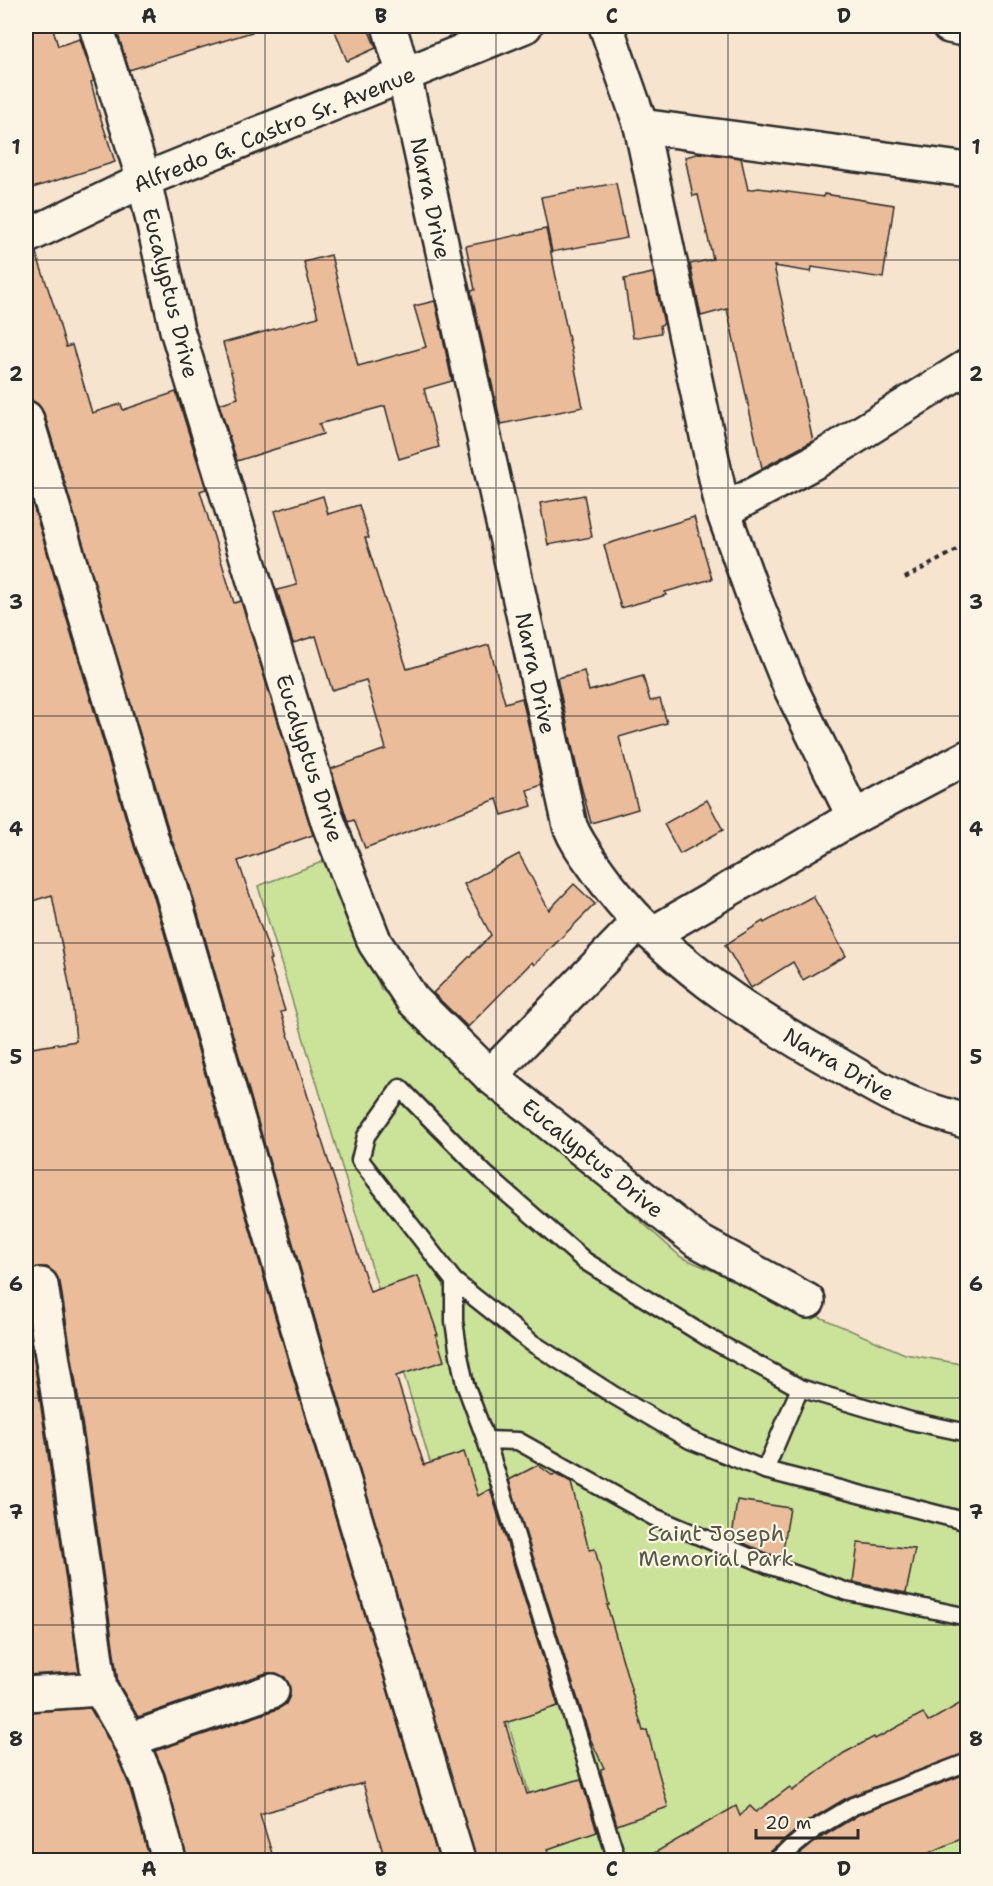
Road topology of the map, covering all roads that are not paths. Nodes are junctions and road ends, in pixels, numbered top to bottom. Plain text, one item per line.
1 (96, 26) edge
2 (389, 26) edge
3 (525, 26) edge
4 (606, 26) edge
5 (949, 26) edge
6 (968, 30) edge
7 (404, 75) junction
8 (641, 126) junction
9 (968, 170) edge
10 (144, 180) junction
11 (26, 237) edge
12 (968, 366) edge
13 (26, 418) edge
14 (723, 511) junction
15 (968, 757) edge
16 (854, 817) junction
17 (646, 928) junction
18 (490, 1076) junction
19 (968, 1122) edge
20 (454, 1281) junction
21 (41, 1286) dead end
22 (808, 1301) dead end
23 (800, 1388) junction
24 (968, 1433) edge
25 (486, 1440) junction
26 (765, 1470) junction
27 (968, 1522) edge
28 (968, 1617) edge
29 (100, 1689) junction
30 (272, 1691) dead end
31 (26, 1694) edge
32 (129, 1740) junction
33 (968, 1762) edge
34 (169, 1860) edge
35 (458, 1860) edge
36 (617, 1860) edge
37 (777, 1860) edge

1 - 10 street, Eucalyptus Drive
2 - 7 street, Narra Drive
3 - 7 street, Alfredo G. Castro Sr. Avenue
4 - 8 street
5 - 6 street
7 - 10 street, Alfredo G. Castro Sr. Avenue
7 - 17 street, Narra Drive
8 - 9 street
8 - 14 street
10 - 11 street, Alfredo G. Castro Sr. Avenue
10 - 18 street, Eucalyptus Drive
12 - 14 street
13 - 35 street
14 - 16 street
15 - 16 street
16 - 17 street
17 - 18 street
17 - 19 street, Narra Drive
18 - 22 street, Eucalyptus Drive
20 - 23 lane
20 - 25 lane
20 - 26 lane
21 - 29 street
23 - 24 lane
23 - 26 lane
25 - 28 lane
25 - 36 lane
26 - 27 lane
29 - 31 street
29 - 32 street
30 - 32 street
32 - 34 street
33 - 37 lane

